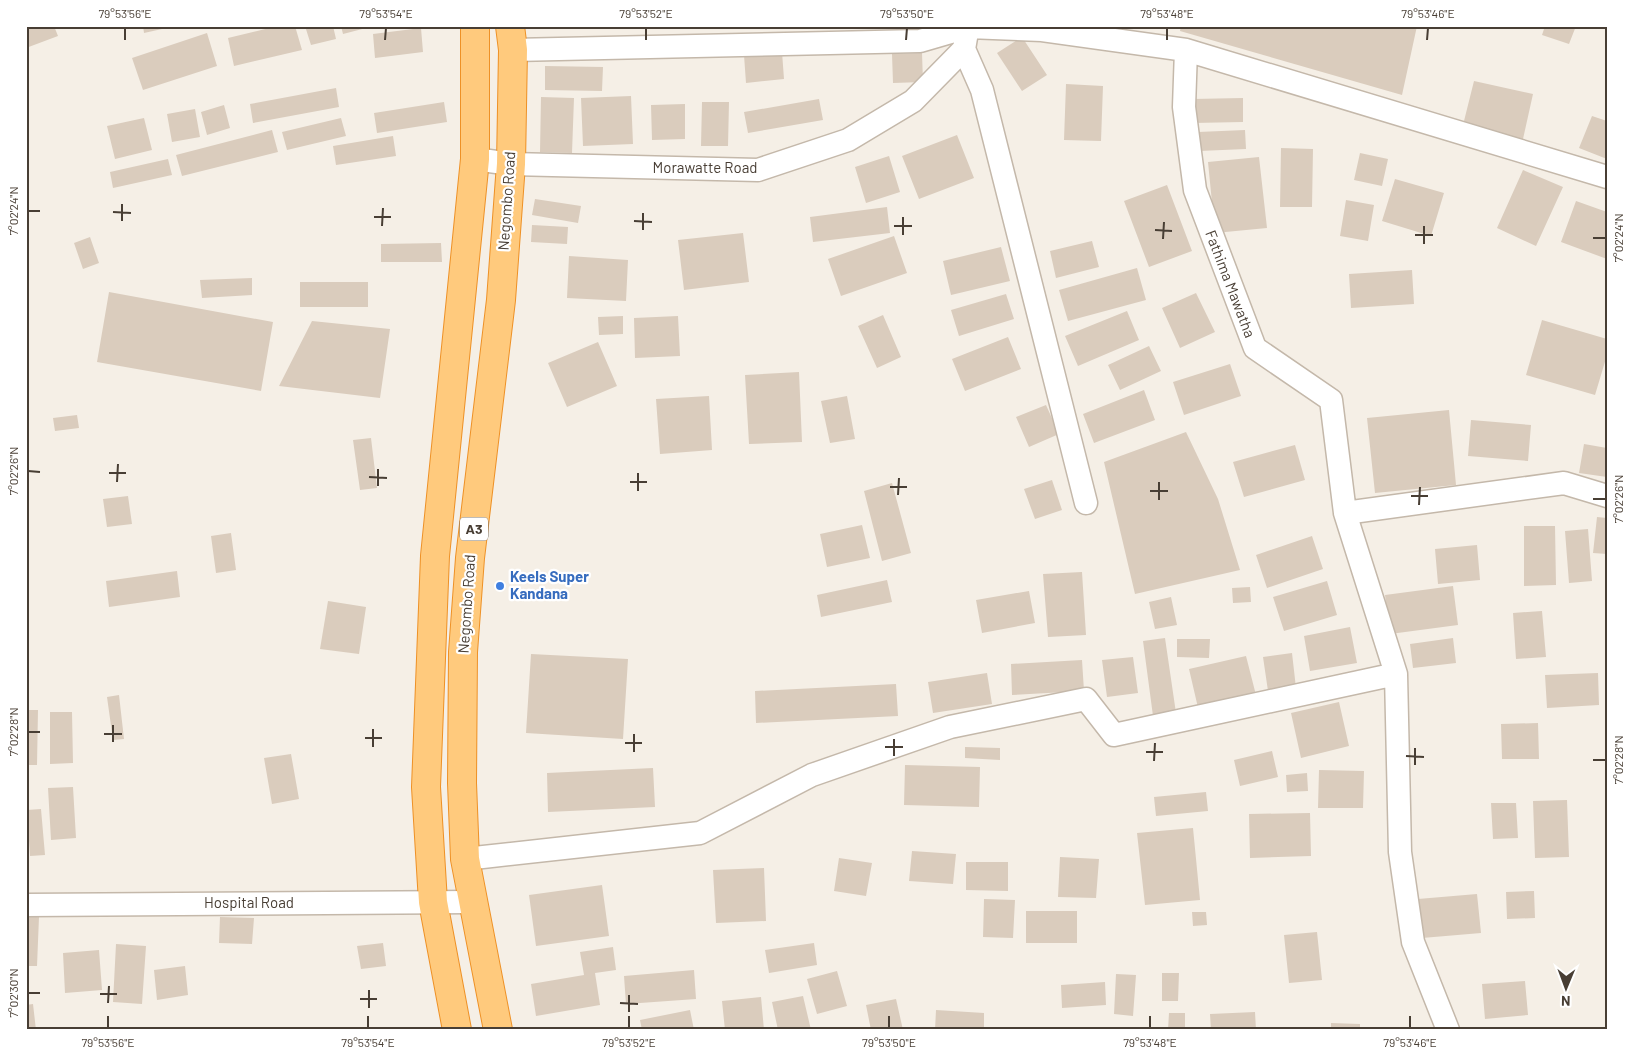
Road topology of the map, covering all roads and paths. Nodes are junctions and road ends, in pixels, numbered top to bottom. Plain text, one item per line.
1 (475, 26) edge
2 (967, 34) edge
3 (511, 38) edge
4 (1186, 50) junction
5 (476, 159) junction
6 (510, 164) junction
7 (1607, 177) edge
8 (1607, 496) edge
9 (1086, 503) dead end
10 (1345, 514) junction
11 (1396, 674) junction
12 (465, 859) junction
13 (433, 902) junction
14 (471, 902) junction
15 (26, 905) edge
16 (457, 1030) edge
17 (498, 1030) edge
18 (1448, 1030) edge

1 - 5 highway, A3
2 - 3 street
2 - 4 street
2 - 6 street, Morawatte Road
2 - 9 street
3 - 6 highway, Negombo Road / A3
4 - 7 street
4 - 10 street, Fathima Mawatha
5 - 6 street, Morawatte Road
5 - 13 highway, A3
6 - 12 highway, Negombo Road / A3
8 - 10 street
10 - 11 street, Fathima Mawatha
11 - 12 street
11 - 18 street, Fathima Mawatha
12 - 14 highway, Negombo Road / A3
13 - 14 street, Hospital Road
13 - 15 street, Hospital Road
13 - 16 highway, A3
14 - 17 highway, Negombo Road / A3

